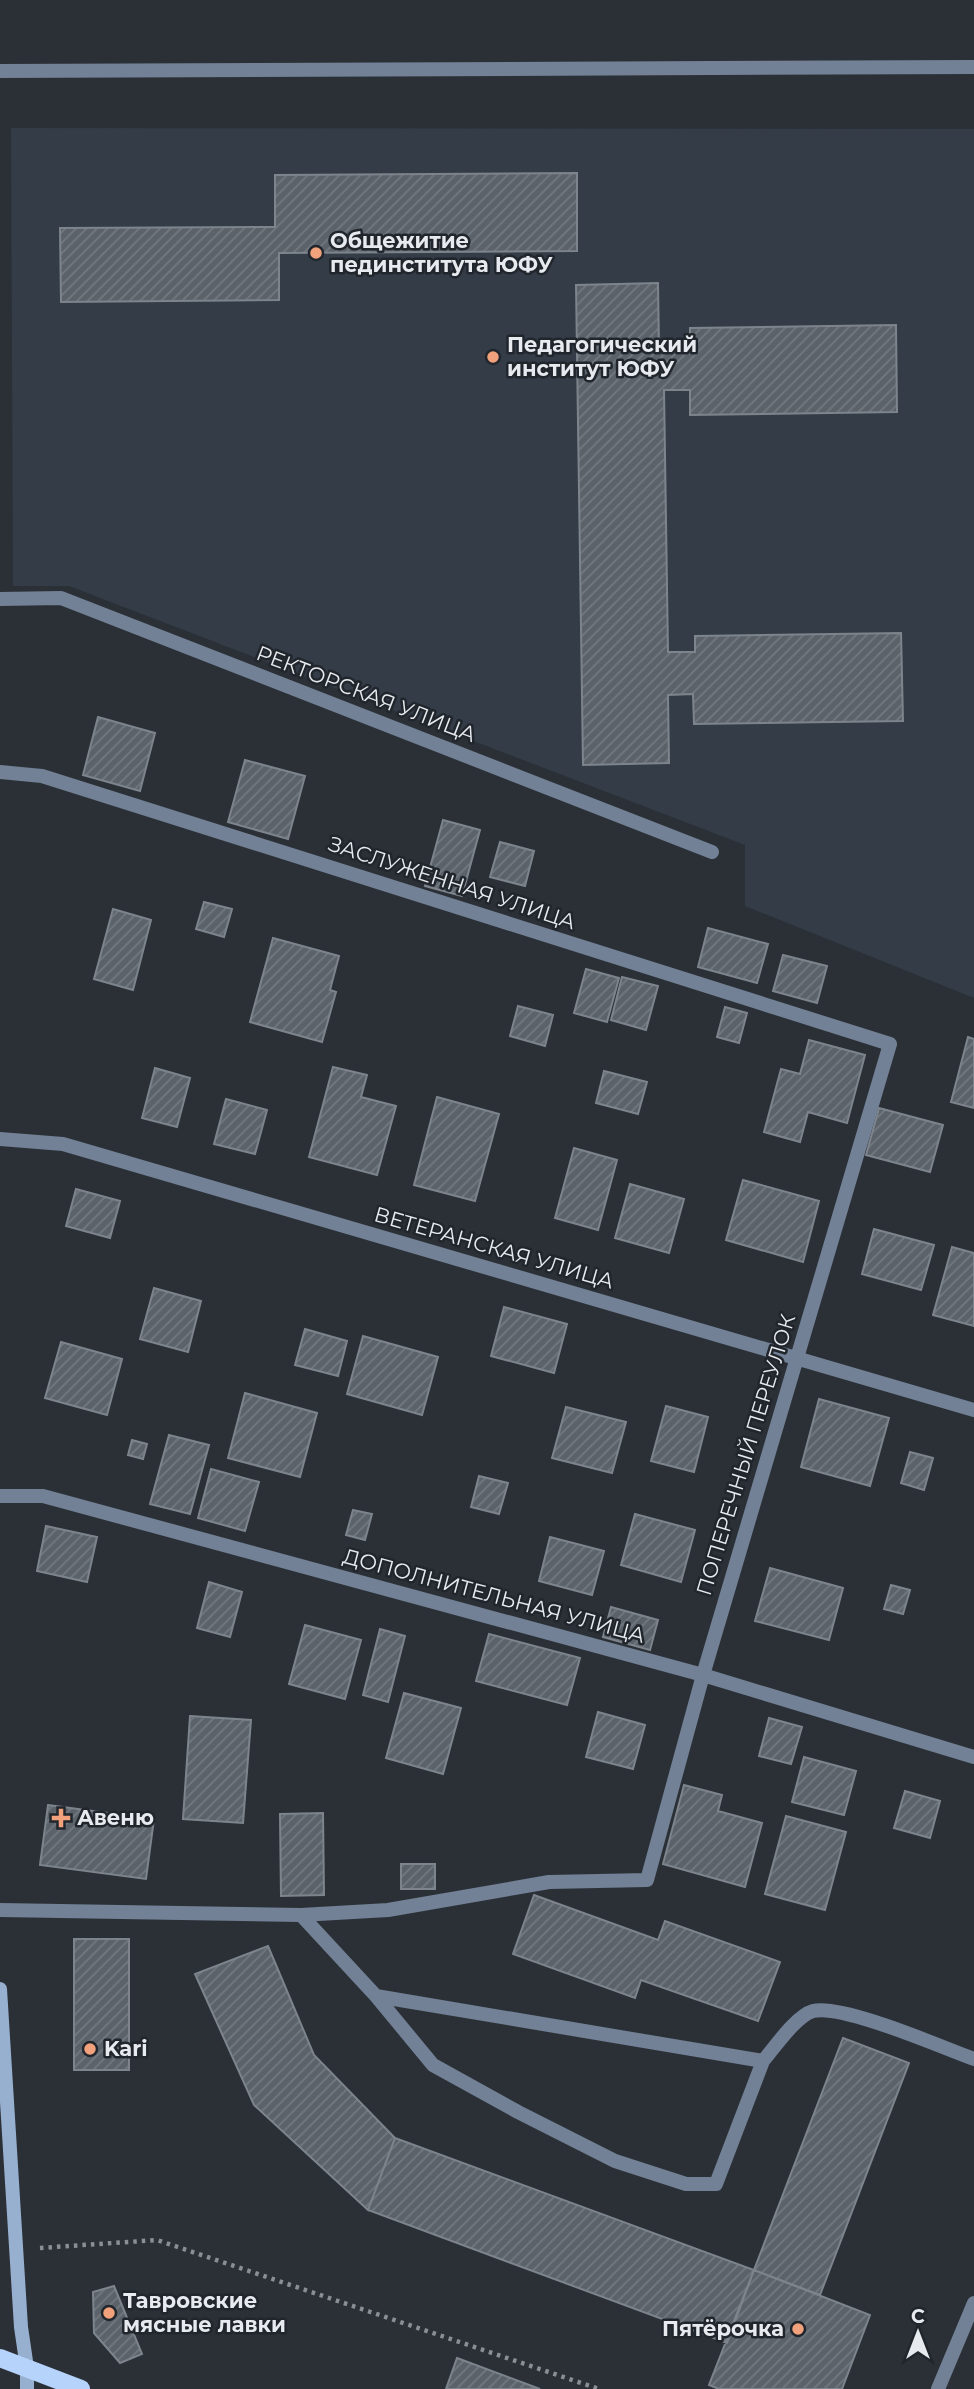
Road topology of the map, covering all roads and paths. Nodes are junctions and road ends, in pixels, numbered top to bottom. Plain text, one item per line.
1 (974, 66) edge
2 (0, 71) edge
3 (0, 599) edge
4 (0, 772) edge
5 (712, 852) dead end
6 (890, 1044) joint
7 (0, 1139) edge
8 (797, 1359) junction
9 (974, 1410) edge
10 (0, 1496) edge
11 (703, 1675) junction
12 (974, 1757) edge
13 (0, 1910) edge
14 (301, 1915) junction
15 (0, 1989) edge
16 (376, 1996) junction
17 (974, 2059) edge
18 (763, 2060) junction
19 (17, 2249) junction
20 (974, 2303) edge
21 (0, 2358) edge
22 (27, 2368) junction
23 (27, 2389) edge
24 (81, 2389) edge
25 (599, 2389) edge
26 (938, 2389) edge

1 - 2 street
3 - 5 street, РЕКТОРСКАЯ УЛИЦА
4 - 6 street, ЗАСЛУЖЕННАЯ УЛИЦА
6 - 8 street, ПОПЕРЕЧНЫЙ ПЕРЕУЛОК
7 - 8 street, ВЕТЕРАНСКАЯ УЛИЦА
8 - 9 street, ВЕТЕРАНСКАЯ УЛИЦА
8 - 11 street, ПОПЕРЕЧНЫЙ ПЕРЕУЛОК
10 - 11 street, ДОПОЛНИТЕЛЬНАЯ УЛИЦА
11 - 12 street, ДОПОЛНИТЕЛЬНАЯ УЛИЦА
11 - 14 street, ПОПЕРЕЧНЫЙ ПЕРЕУЛОК
13 - 14 street
14 - 16 street
15 - 19 street
16 - 18 street
16 - 18 street
17 - 18 street
19 - 22 street
19 - 25 path
20 - 26 street
21 - 22 main road
22 - 23 street
22 - 24 main road

